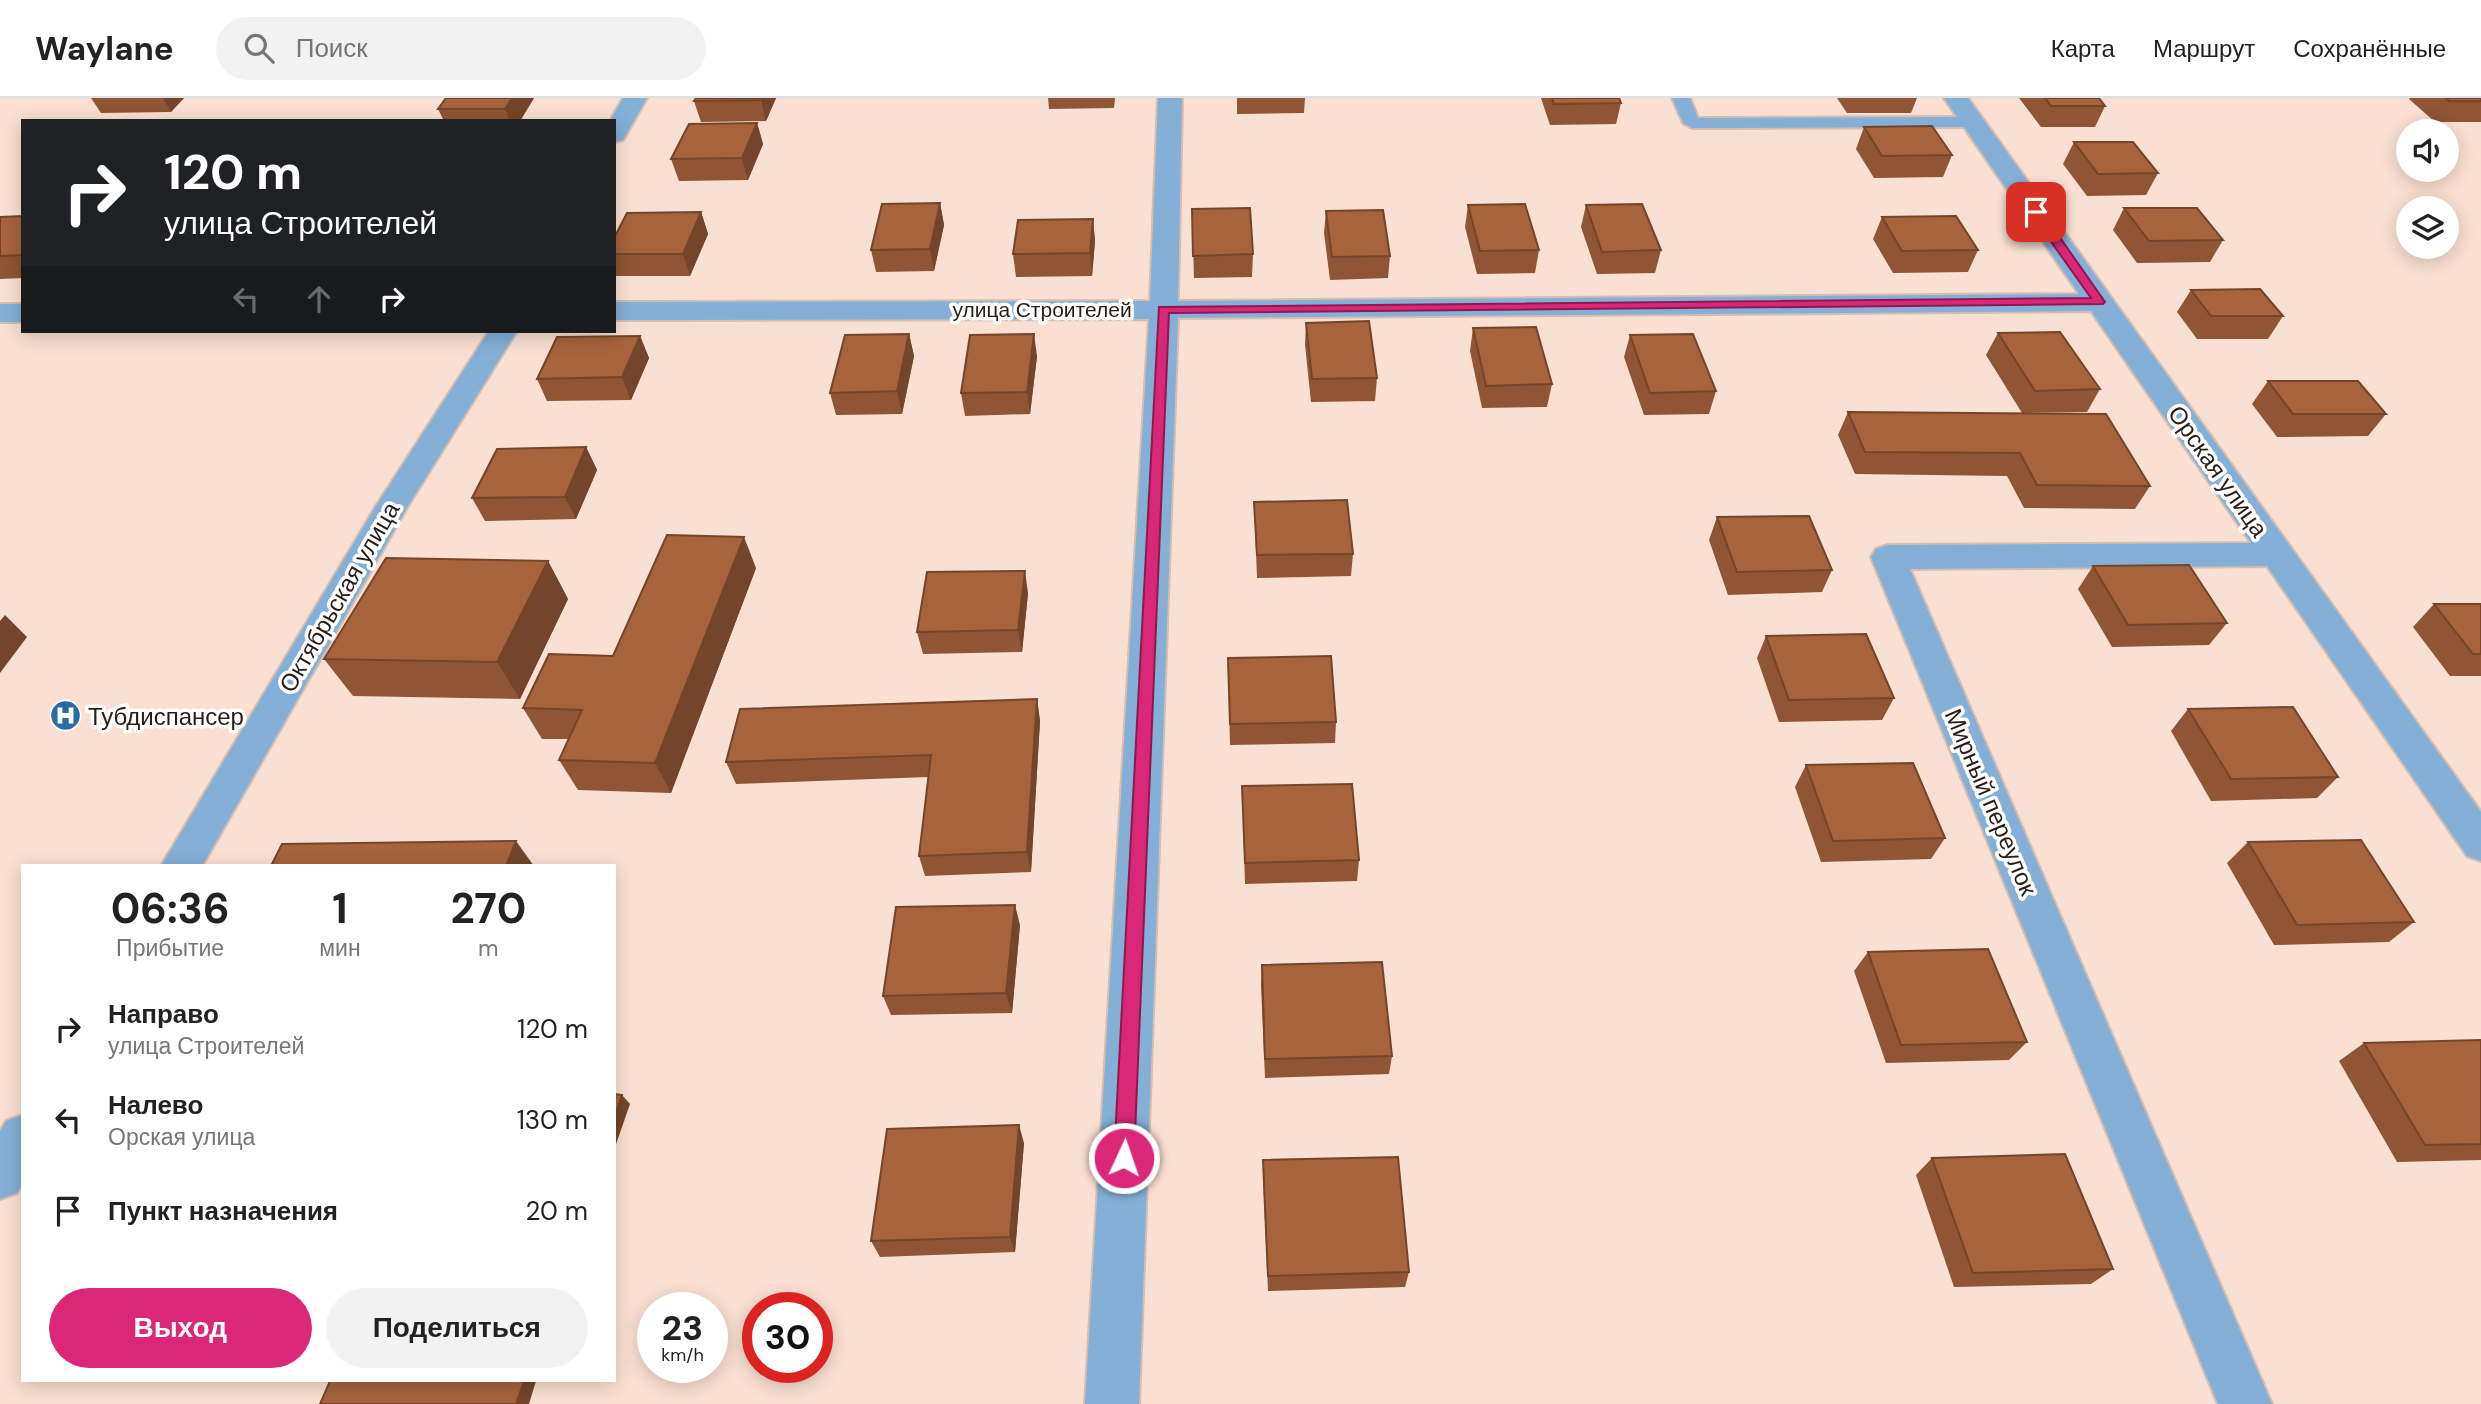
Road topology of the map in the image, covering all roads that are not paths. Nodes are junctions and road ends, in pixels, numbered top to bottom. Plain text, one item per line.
1 (635, 98) edge
2 (1170, 98) edge
3 (1681, 98) edge
4 (1964, 110) edge
5 (616, 131) edge
6 (2099, 302) junction
7 (1164, 310) junction
8 (616, 311) edge
9 (0, 313) edge
10 (21, 313) edge
11 (502, 333) edge
12 (2276, 554) junction
13 (2481, 844) edge
14 (182, 864) edge
15 (21, 1141) edge
16 (0, 1176) edge
17 (1112, 1404) edge
18 (2245, 1404) edge

1 - 5 street
2 - 7 street
3 - 4 lane
4 - 6 street, Орская улица
6 - 7 street, улица Строителей
6 - 12 street, Орская улица
7 - 8 street, улица Строителей
7 - 17 street
9 - 10 street
11 - 14 street, Октябрьская улица
12 - 13 street, Орская улица
12 - 18 street, Мирный переулок
15 - 16 street

